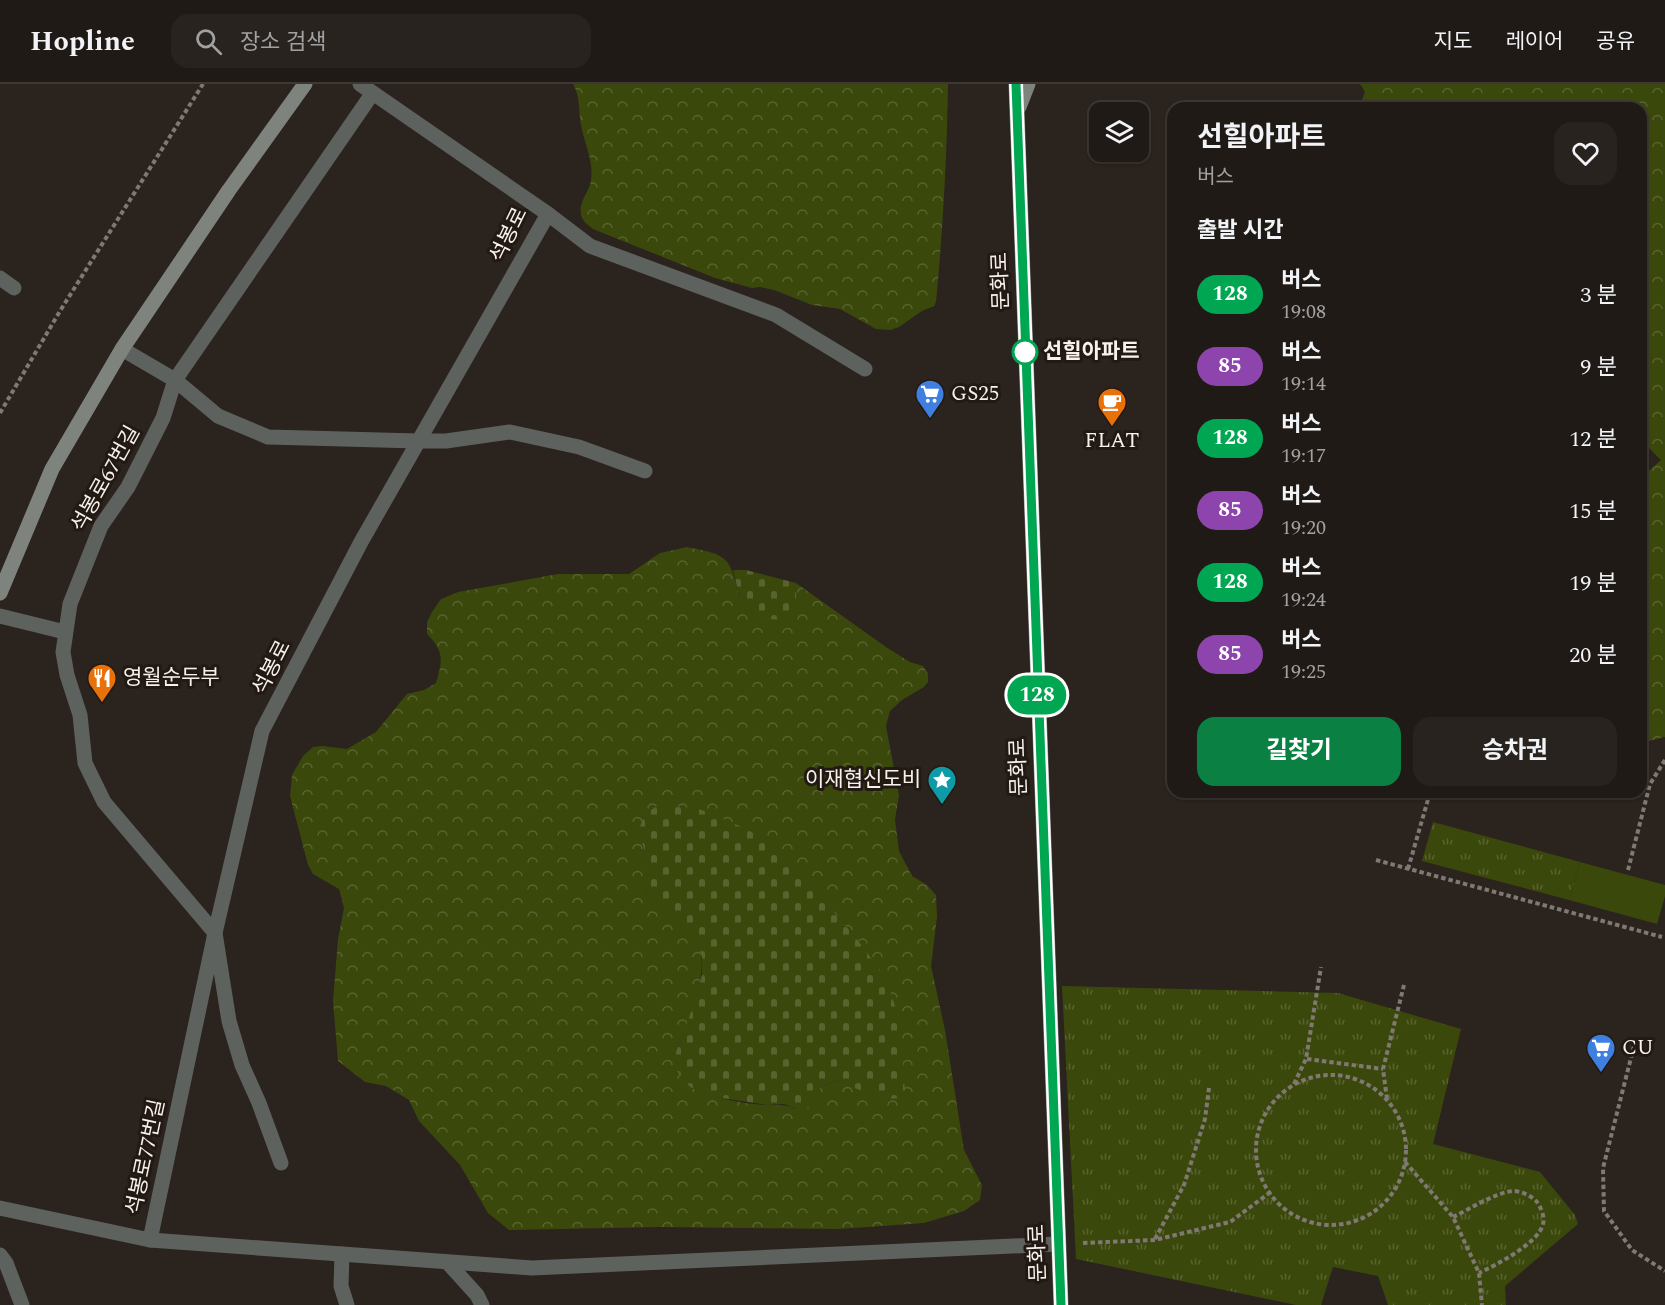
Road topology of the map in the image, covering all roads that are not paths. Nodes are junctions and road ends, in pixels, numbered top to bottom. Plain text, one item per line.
1 (305, 84) edge
2 (1004, 84) edge
3 (1016, 84) edge
4 (1028, 84) edge
5 (366, 89) edge
6 (1017, 113) junction
7 (548, 214) junction
8 (0, 278) edge
9 (14, 288) dead end
10 (123, 350) junction
11 (865, 369) dead end
12 (175, 380) junction
13 (418, 441) junction
14 (645, 471) dead end
15 (0, 593) edge
16 (0, 616) edge
17 (65, 632) junction
18 (215, 933) junction
19 (280, 1163) dead end
20 (0, 1208) edge
21 (150, 1240) junction
22 (1058, 1244) junction
23 (342, 1254) junction
24 (0, 1255) edge
25 (448, 1263) junction
26 (22, 1305) edge
27 (347, 1305) edge
28 (482, 1305) edge
29 (1061, 1305) edge

1 - 10 main road
2 - 6 main road
3 - 6 main road, 문화로
4 - 6 main road
5 - 7 street, 석봉로
5 - 12 street, 석봉로67번길
6 - 22 main road, 문화로
7 - 11 street
7 - 13 street, 석봉로
8 - 9 street
10 - 12 street
10 - 15 main road
12 - 13 street
12 - 17 street, 석봉로67번길
13 - 14 street
13 - 18 street, 석봉로
16 - 17 street
17 - 18 street, 석봉로67번길
18 - 19 street
18 - 21 street, 석봉로77번길
20 - 21 street, 석봉로77번길
21 - 23 street
22 - 25 street
22 - 29 main road, 문화로
23 - 25 street
23 - 27 street
24 - 26 street
25 - 28 street

